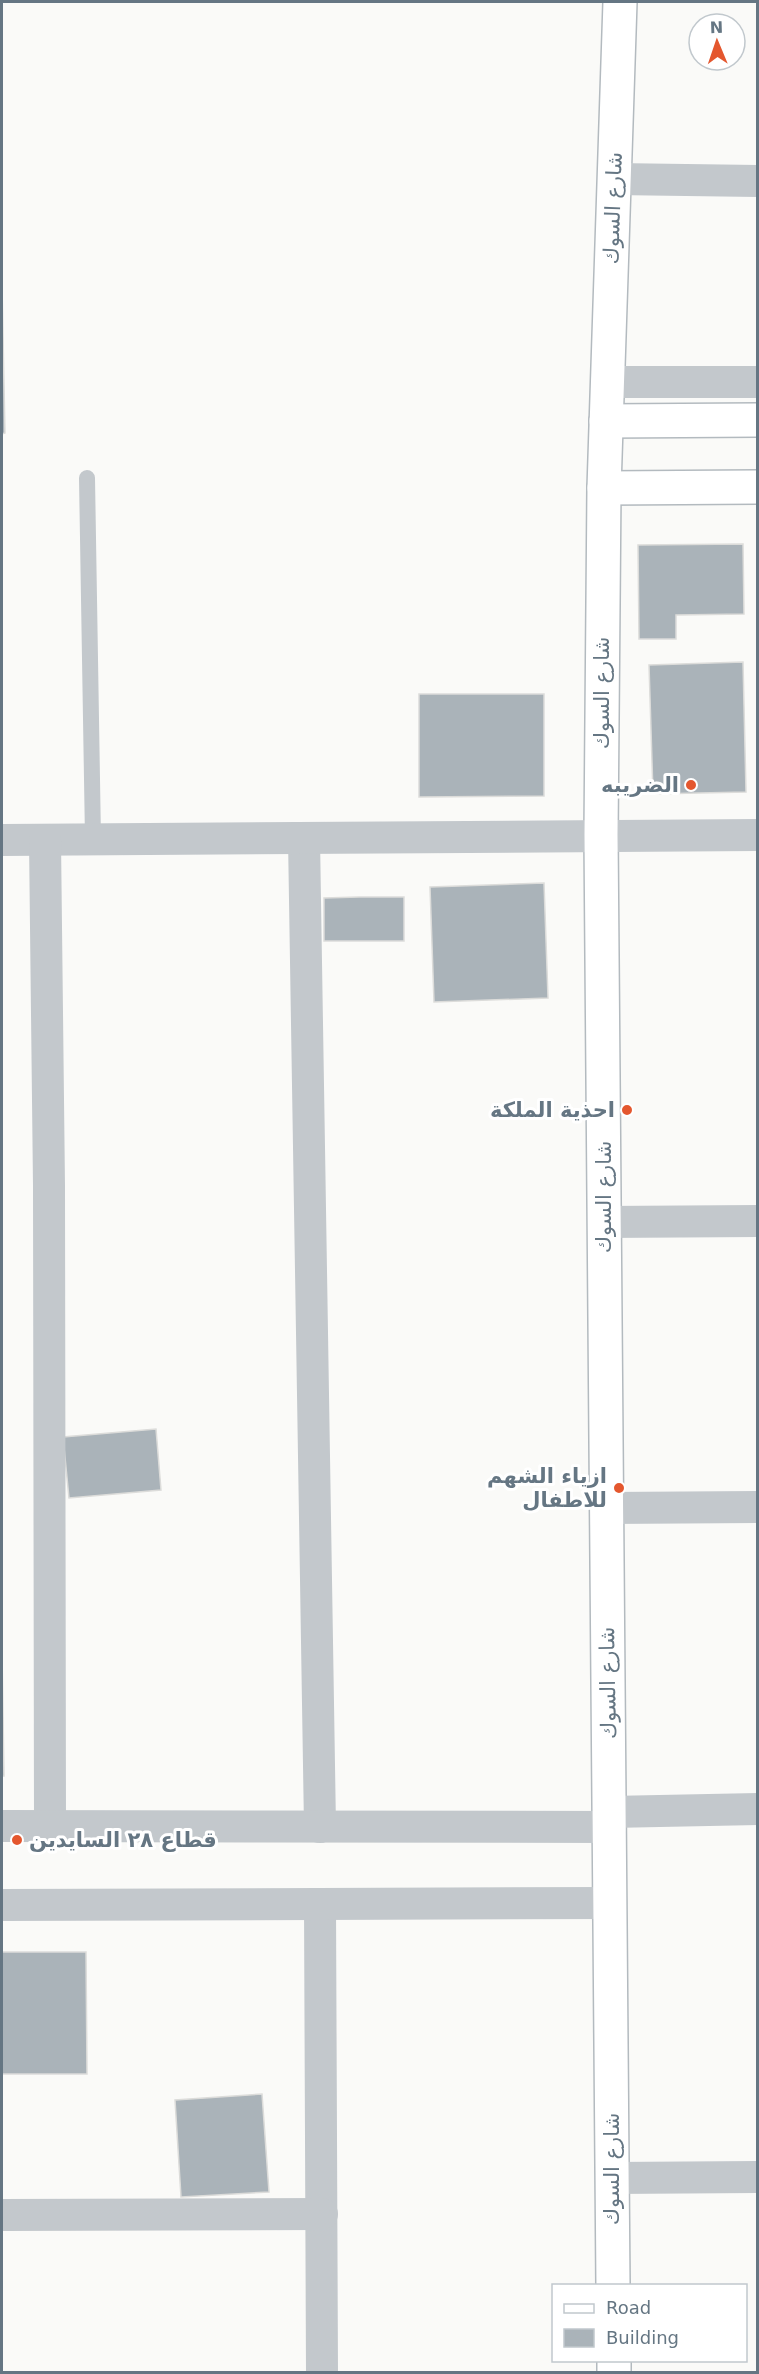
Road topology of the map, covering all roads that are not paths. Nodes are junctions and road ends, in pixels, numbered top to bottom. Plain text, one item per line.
1 (620, 2) edge
2 (614, 179) junction
3 (758, 181) edge
4 (607, 382) junction
5 (758, 382) edge
6 (758, 420) edge
7 (606, 421) junction
8 (87, 478) dead end
9 (758, 487) edge
10 (604, 488) junction
11 (758, 835) edge
12 (601, 836) junction
13 (304, 838) junction
14 (93, 839) junction
15 (2, 840) edge
16 (45, 840) junction
17 (758, 1221) edge
18 (604, 1222) junction
19 (758, 1507) edge
20 (607, 1508) junction
21 (758, 1809) edge
22 (610, 1820) junction
23 (2, 1826) edge
24 (50, 1826) junction
25 (320, 1827) junction
26 (610, 1903) junction
27 (320, 1904) junction
28 (2, 1905) edge
29 (758, 2177) edge
30 (612, 2178) junction
31 (322, 2214) junction
32 (2, 2216) edge
33 (613, 2284) edge
34 (322, 2373) edge

1 - 2 street, شارع السوك
2 - 3 street
2 - 4 street, شارع السوك
4 - 5 street
4 - 7 street, شارع السوك
6 - 7 street
7 - 10 street, شارع السوك
8 - 14 lane
9 - 10 street
10 - 12 street, شارع السوك
11 - 12 street
12 - 13 street
12 - 18 street, شارع السوك
13 - 14 street
13 - 25 street
14 - 16 street
15 - 16 street
16 - 24 street
17 - 18 street
18 - 20 street, شارع السوك
19 - 20 street
20 - 22 street, شارع السوك
21 - 22 street
22 - 25 street
22 - 26 street, شارع السوك
23 - 24 street
24 - 25 street
26 - 27 street
26 - 30 street, شارع السوك
27 - 28 street
27 - 31 street
29 - 30 street
30 - 33 street, شارع السوك
31 - 32 street
31 - 34 street

